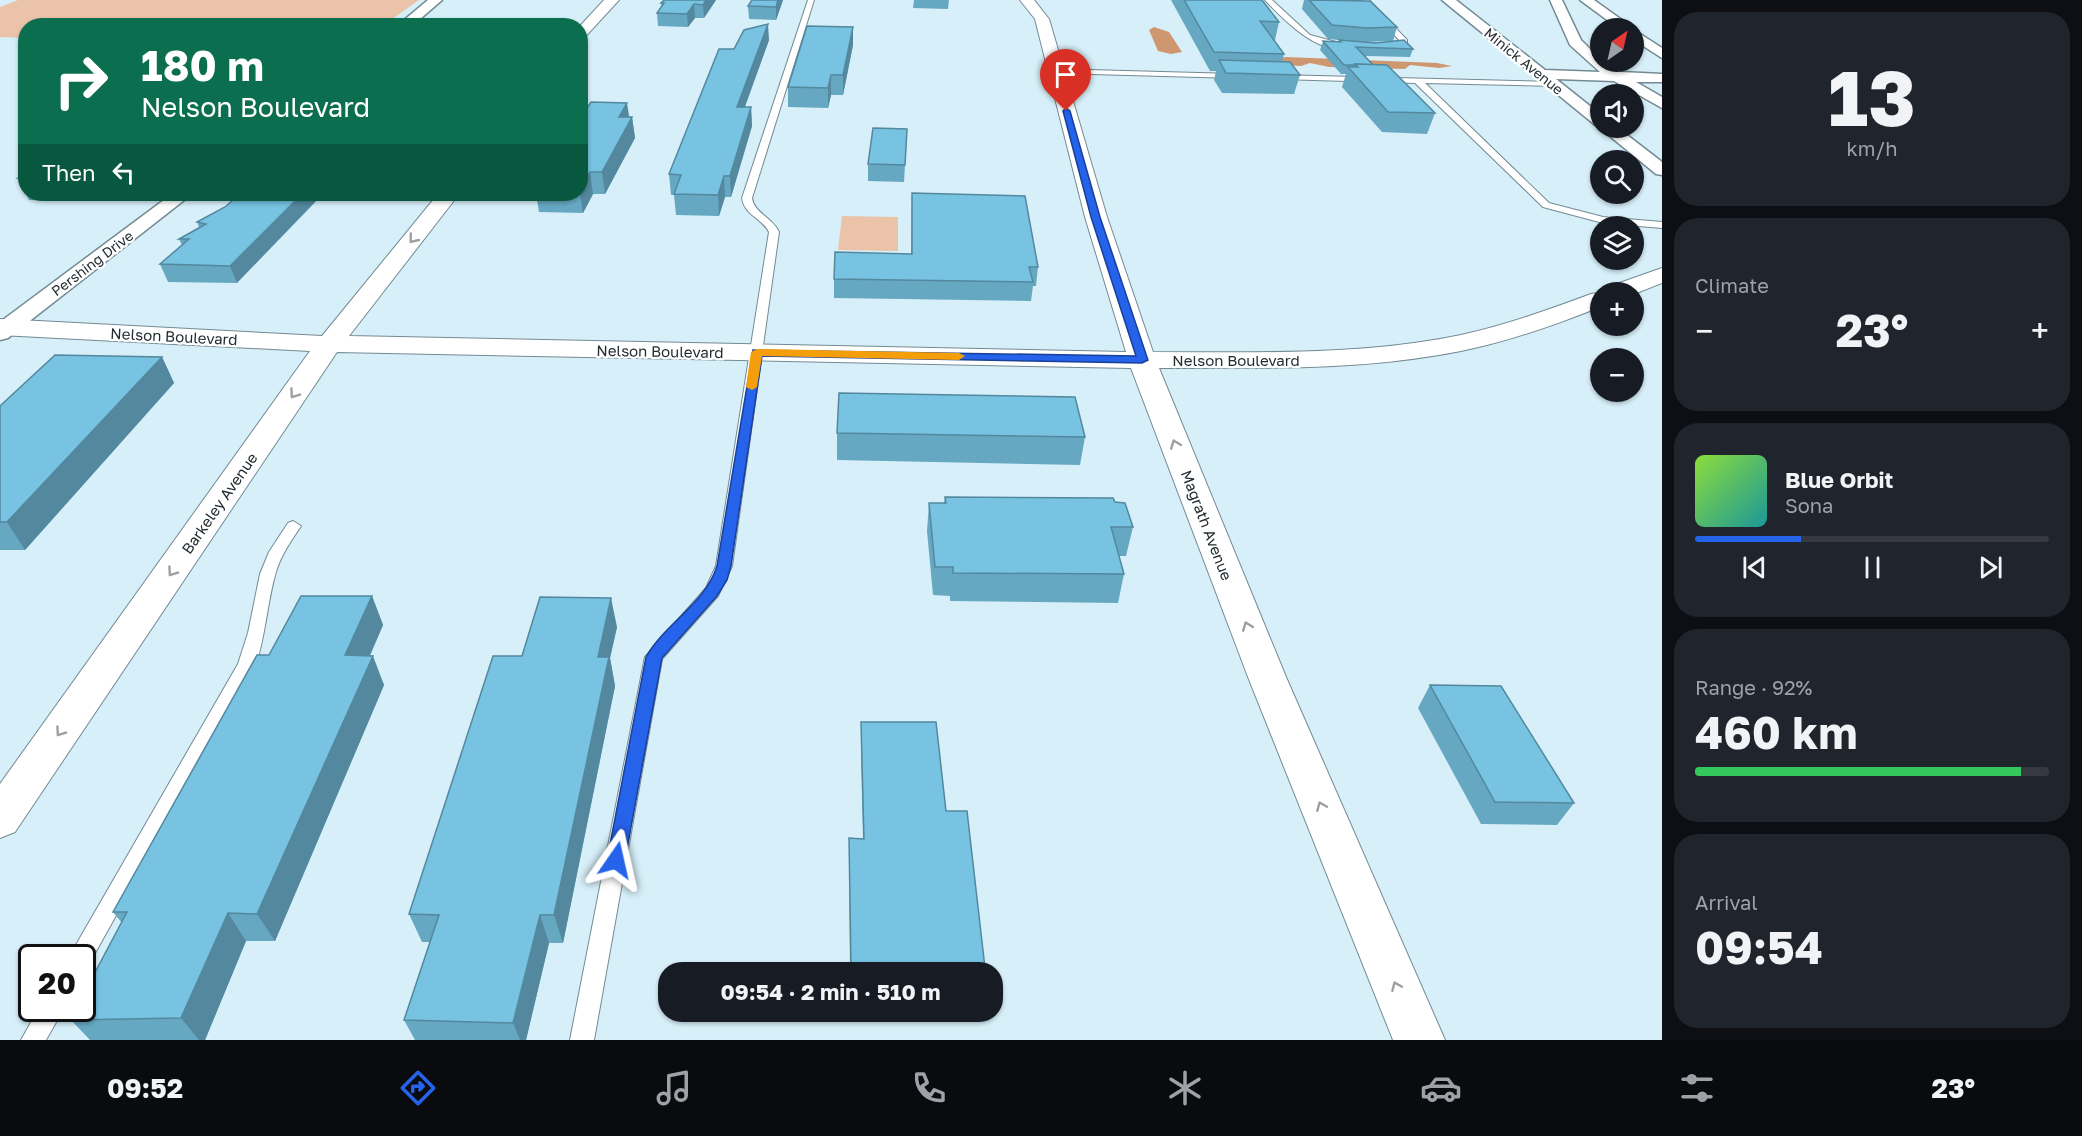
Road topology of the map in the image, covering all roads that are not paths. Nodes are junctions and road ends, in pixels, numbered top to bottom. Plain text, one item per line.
1 (436, 0) edge
2 (612, 0) edge
3 (811, 0) edge
4 (1027, 0) edge
5 (1268, 0) edge
6 (1365, 0) edge
7 (1448, 0) edge
8 (1556, 0) edge
9 (1586, 0) edge
10 (413, 18) edge
11 (1612, 18) edge
12 (588, 26) edge
13 (1644, 41) edge
14 (1351, 45) edge
15 (1381, 46) edge
16 (1662, 54) edge
17 (1055, 71) junction
18 (1542, 74) junction
19 (1239, 76) edge
20 (1274, 77) edge
21 (1621, 77) junction
22 (1662, 78) edge
23 (1417, 80) junction
24 (1554, 84) junction
25 (1662, 103) edge
26 (1590, 113) edge
27 (1621, 138) edge
28 (1662, 170) edge
29 (174, 201) edge
30 (443, 201) edge
31 (1662, 225) edge
32 (1662, 275) edge
33 (1643, 282) edge
34 (1590, 303) edge
35 (3, 329) edge
36 (329, 344) junction
37 (757, 352) junction
38 (1142, 360) junction
39 (292, 526) dead end
40 (0, 819) edge
41 (88, 944) edge
42 (44, 1022) edge
43 (33, 1040) edge
44 (582, 1040) edge
45 (1419, 1040) edge

1 - 10 street
2 - 12 main road
3 - 37 lane
4 - 17 main road, Magrath Avenue
5 - 14 lane
6 - 15 lane
7 - 18 street, Minick Avenue
8 - 21 street
9 - 11 street
13 - 16 street
17 - 19 lane
17 - 38 main road, Magrath Avenue
18 - 21 street
18 - 24 street, Minick Avenue
20 - 23 lane
21 - 22 street
21 - 25 street
23 - 24 lane
23 - 31 lane
24 - 26 street, Minick Avenue
27 - 28 street
29 - 35 street, Pershing Drive
30 -> 36 main road, Barkeley Avenue
32 - 33 main road
34 - 38 main road, Nelson Boulevard
35 - 36 main road, Nelson Boulevard
36 - 37 main road, Nelson Boulevard
36 -> 40 main road, Barkeley Avenue
37 - 38 main road, Nelson Boulevard
37 - 44 lane
45 -> 38 main road, Magrath Avenue
39 - 41 lane
42 - 43 lane

